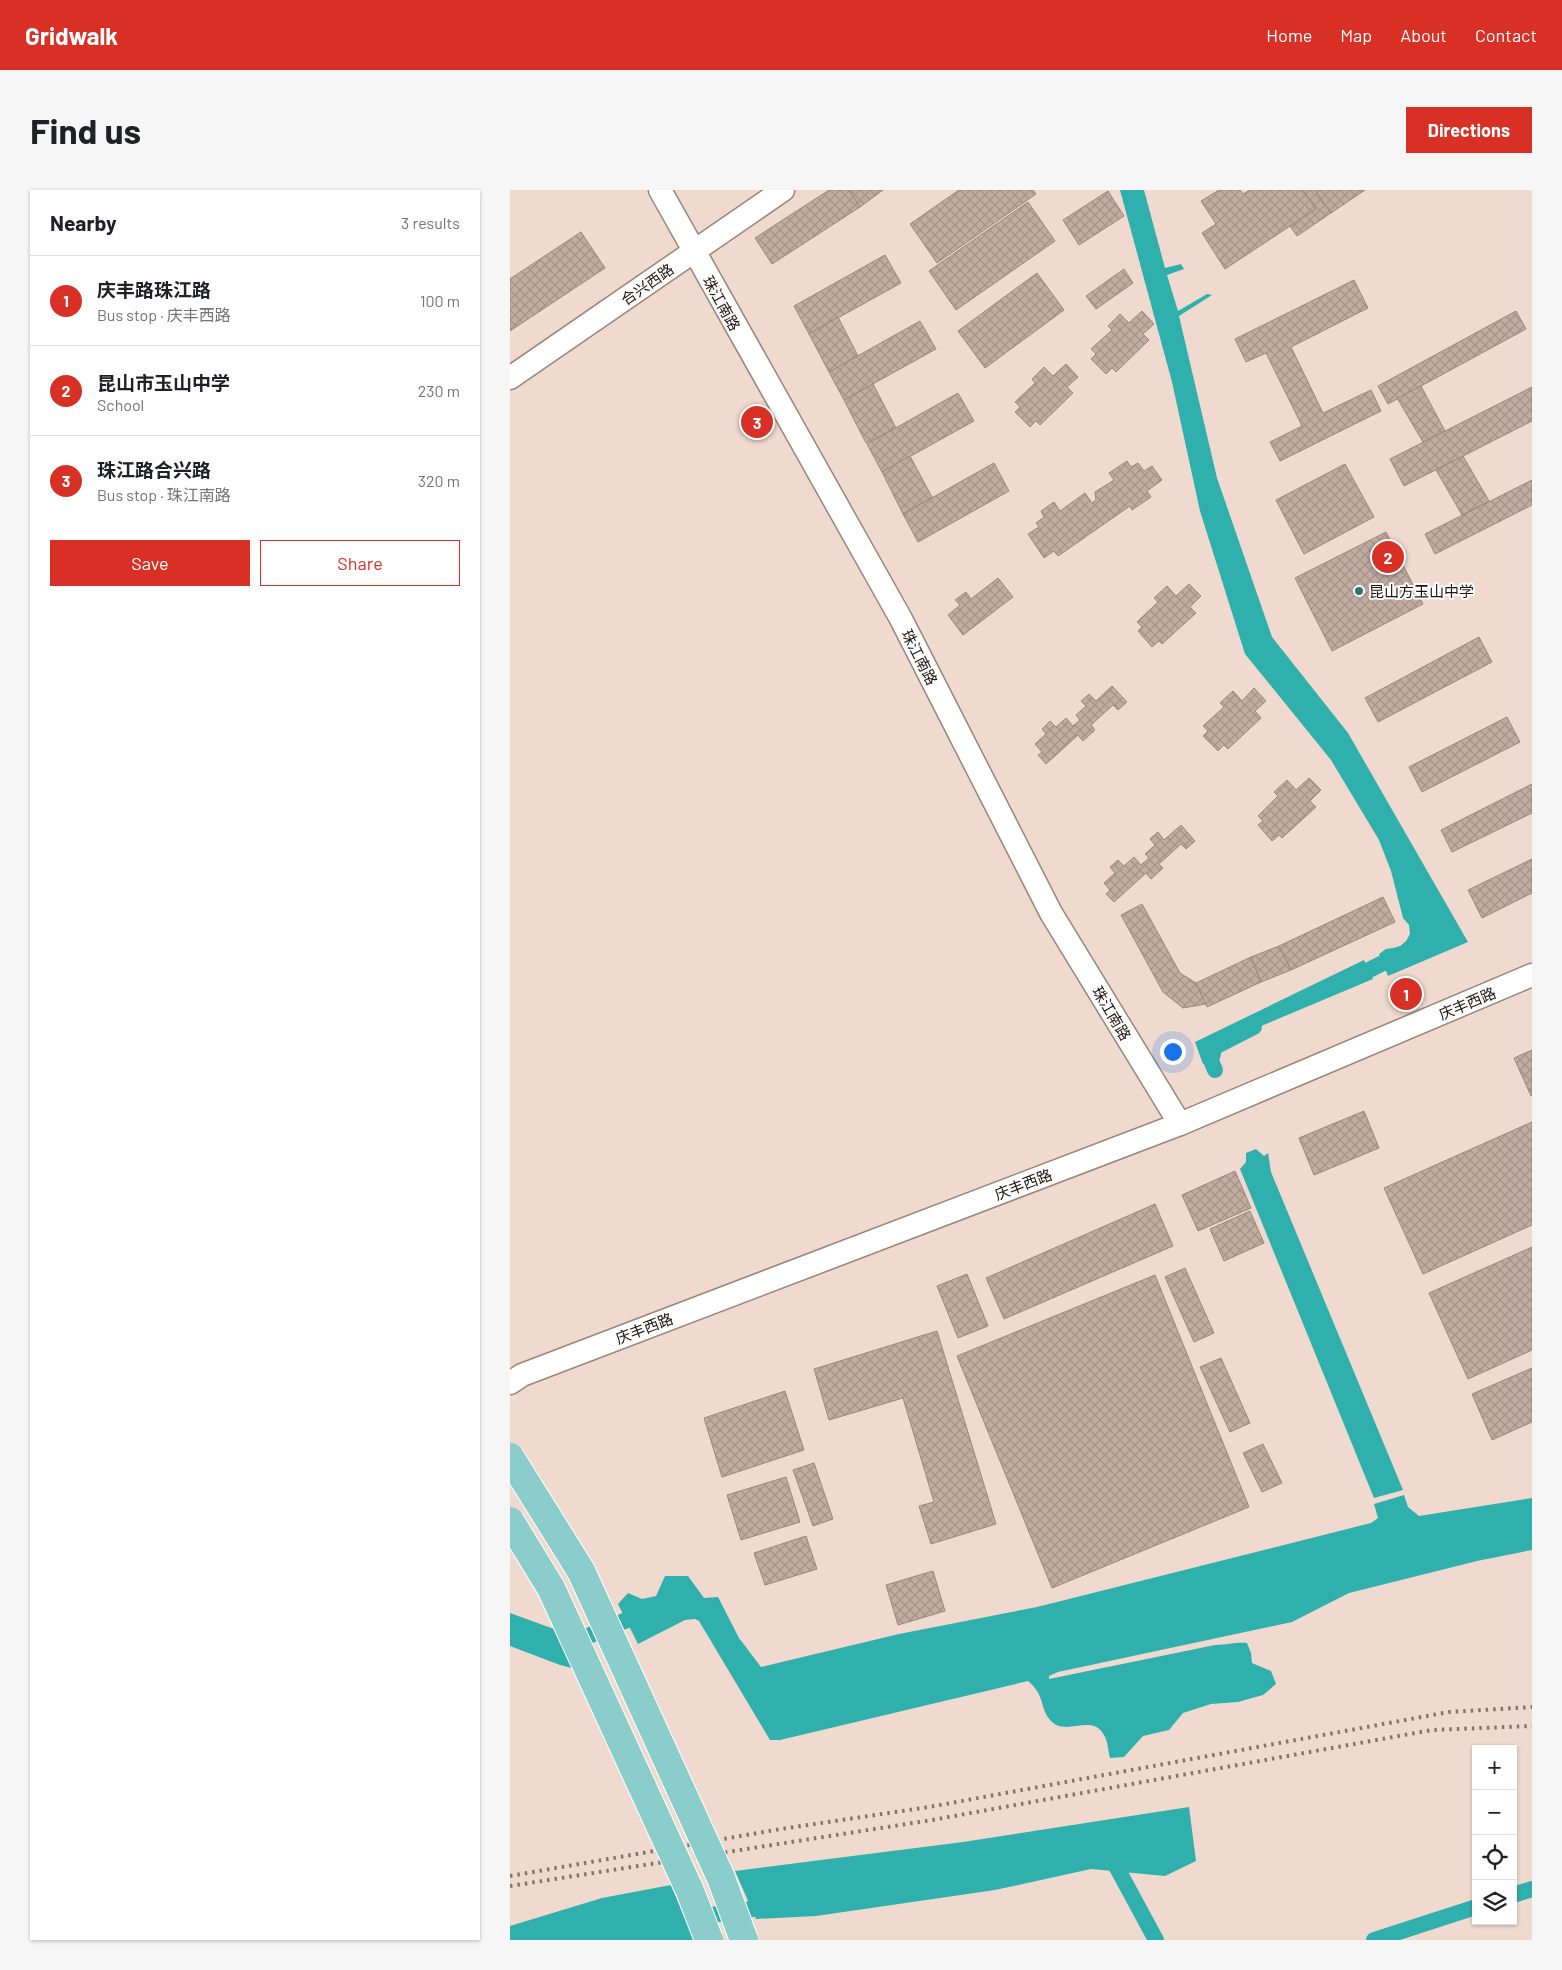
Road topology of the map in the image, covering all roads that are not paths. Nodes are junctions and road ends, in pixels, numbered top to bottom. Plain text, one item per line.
1 (660, 190) edge
2 (783, 190) edge
3 (693, 252) junction
4 (510, 378) edge
5 (1532, 976) edge
6 (1180, 1124) junction
7 (510, 1383) edge
8 (510, 1457) edge
9 (510, 1521) edge
10 (709, 1940) edge
11 (744, 1940) edge

1 - 3 street, 珠江南路
2 - 3 street, 合兴西路
3 - 4 street, 合兴西路
3 - 6 street, 珠江南路
5 - 6 street, 庆丰西路
6 - 7 street, 庆丰西路
8 - 11 main road, bridge
9 - 10 main road, bridge

